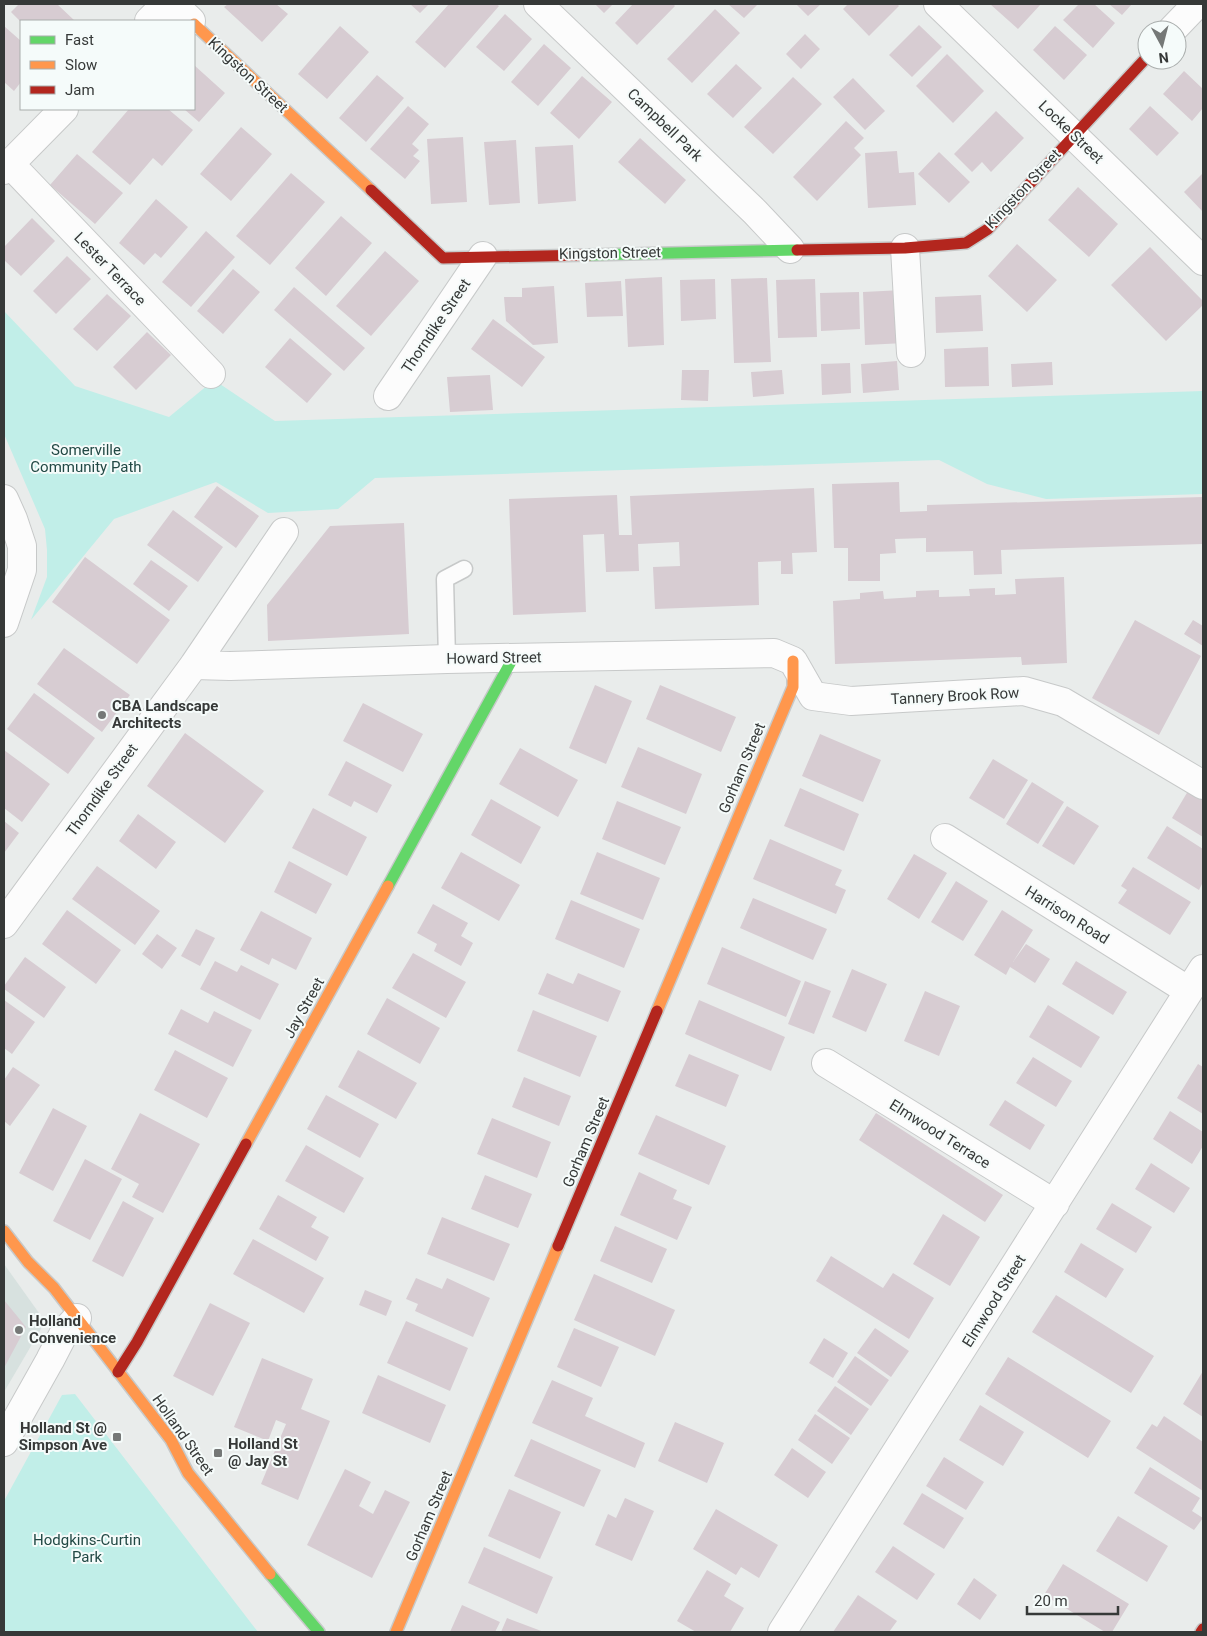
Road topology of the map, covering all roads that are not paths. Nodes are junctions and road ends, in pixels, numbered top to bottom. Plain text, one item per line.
1 (166, 4) edge
2 (173, 4) edge
3 (538, 4) edge
4 (938, 4) edge
5 (1197, 4) edge
6 (150, 20) edge
7 (190, 20) edge
8 (1182, 20) edge
9 (195, 25) edge
10 (1137, 68) edge
11 (63, 110) edge
12 (1074, 135) junction
13 (7, 167) edge
14 (905, 248) junction
15 (790, 249) junction
16 (483, 256) junction
17 (1203, 261) edge
18 (911, 353) dead end
19 (211, 374) dead end
20 (388, 396) dead end
21 (4, 500) edge
22 (284, 532) dead end
23 (464, 569) dead end
24 (4, 623) edge
25 (513, 658) junction
26 (447, 659) junction
27 (793, 661) junction
28 (194, 665) junction
29 (1203, 785) edge
30 (946, 838) dead end
31 (4, 924) edge
32 (1196, 980) edge
33 (826, 1063) dead end
34 (1055, 1204) junction
35 (4, 1231) edge
36 (77, 1318) junction
37 (118, 1372) junction
38 (4, 1442) edge
39 (319, 1632) edge
40 (396, 1632) edge
41 (782, 1632) edge

1 - 6 street
2 - 7 street, Kingston Street
3 - 15 street, Campbell Park
4 - 12 street, Locke Street
5 - 8 street
9 - 16 street, Kingston Street
10 - 12 street, Kingston Street
11 - 13 street
12 - 14 street, Kingston Street
12 - 17 street, Locke Street
13 - 19 street, Lester Terrace
14 - 15 street, Kingston Street
14 - 18 street
15 - 16 street, Kingston Street
16 - 20 street, Thorndike Street
21 - 24 street
22 - 28 street, Thorndike Street
23 - 26 lane
25 - 26 street, Howard Street
25 - 27 street, Howard Street
25 - 37 street, Jay Street
26 - 28 street, Howard Street
27 - 29 street, Tannery Brook Row
27 - 40 street, Gorham Street
28 - 31 street, Thorndike Street
30 - 32 street, Harrison Road
32 - 34 street, Elmwood Street
33 - 34 street, Elmwood Terrace
34 - 41 street, Elmwood Street
35 - 36 street, Holland Street
36 - 37 street, Holland Street
36 - 38 street
37 - 39 street, Holland Street

